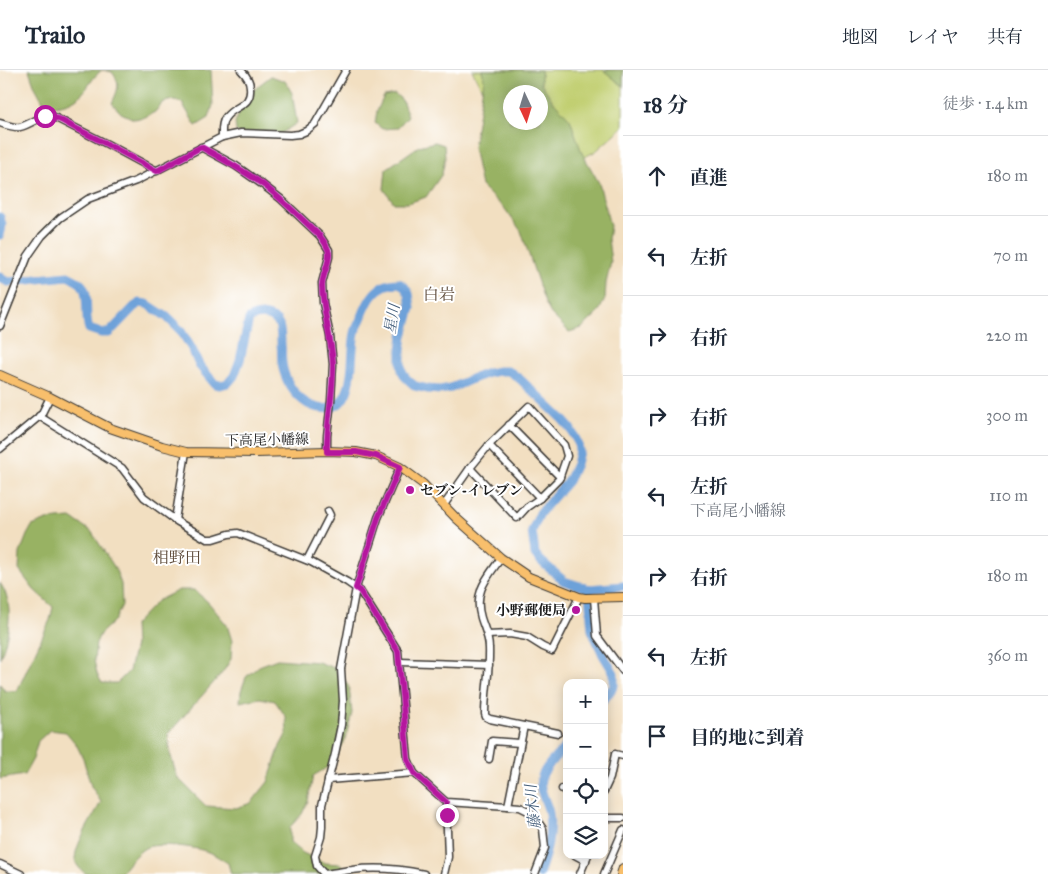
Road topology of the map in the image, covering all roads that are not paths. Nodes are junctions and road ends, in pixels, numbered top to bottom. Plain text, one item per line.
1 (241, 70) edge
2 (346, 70) edge
3 (0, 123) edge
4 (222, 137) junction
5 (201, 147) junction
6 (157, 171) junction
7 (0, 326) edge
8 (0, 375) edge
9 (50, 398) junction
10 (39, 416) junction
11 (509, 425) junction
12 (489, 445) junction
13 (0, 449) edge
14 (186, 452) junction
15 (327, 452) junction
16 (400, 467) junction
17 (470, 468) junction
18 (560, 477) junction
19 (540, 498) junction
20 (444, 505) junction
21 (328, 511) dead end
22 (175, 520) junction
23 (501, 558) junction
24 (307, 560) junction
25 (356, 588) junction
26 (623, 597) edge
27 (587, 598) junction
28 (487, 635) junction
29 (400, 662) junction
30 (489, 665) junction
31 (623, 671) edge
32 (524, 726) junction
33 (558, 733) dead end
34 (520, 743) junction
35 (623, 756) edge
36 (489, 759) dead end
37 (414, 773) junction
38 (328, 780) junction
39 (608, 782) edge
40 (446, 802) junction
41 (508, 806) junction
42 (623, 817) edge
43 (608, 818) edge
44 (623, 830) edge
45 (587, 859) edge
46 (0, 864) edge
47 (623, 868) edge
48 (21, 874) edge
49 (424, 874) edge
50 (444, 874) edge
51 (535, 874) edge
52 (580, 874) edge
53 (604, 874) edge
54 (621, 874) edge

1 - 4 street
2 - 4 street
3 - 6 street
4 - 5 street
5 - 6 street
5 - 15 street
6 - 7 street
8 - 9 main road, 下高尾小幡線
9 - 10 street
9 - 14 main road, 下高尾小幡線
10 - 13 street
10 - 22 street
11 - 12 street
11 - 18 street
11 - 18 street
12 - 17 street
12 - 19 street
14 - 15 main road, 下高尾小幡線
14 - 22 street
15 - 16 main road, 下高尾小幡線
16 - 20 main road, 下高尾小幡線
16 - 25 street
17 - 19 street
17 - 20 street
18 - 19 street
20 - 23 main road, 下高尾小幡線
21 - 24 street
22 - 24 street
23 - 27 main road, 下高尾小幡線
23 - 28 street
24 - 25 street
25 - 29 street
25 - 38 street
26 - 27 main road, 下高尾小幡線
27 - 28 street
27 - 31 street
28 - 30 street
29 - 30 street
29 - 37 street
30 - 32 street
32 - 33 street
32 - 34 street
34 - 36 street
34 - 41 street
35 - 39 street
37 - 38 street
37 - 40 street
38 - 49 street
40 - 41 street
40 - 50 street
41 - 51 street
42 - 43 street
44 - 53 street
45 - 52 street
46 - 48 street
47 - 54 main road

